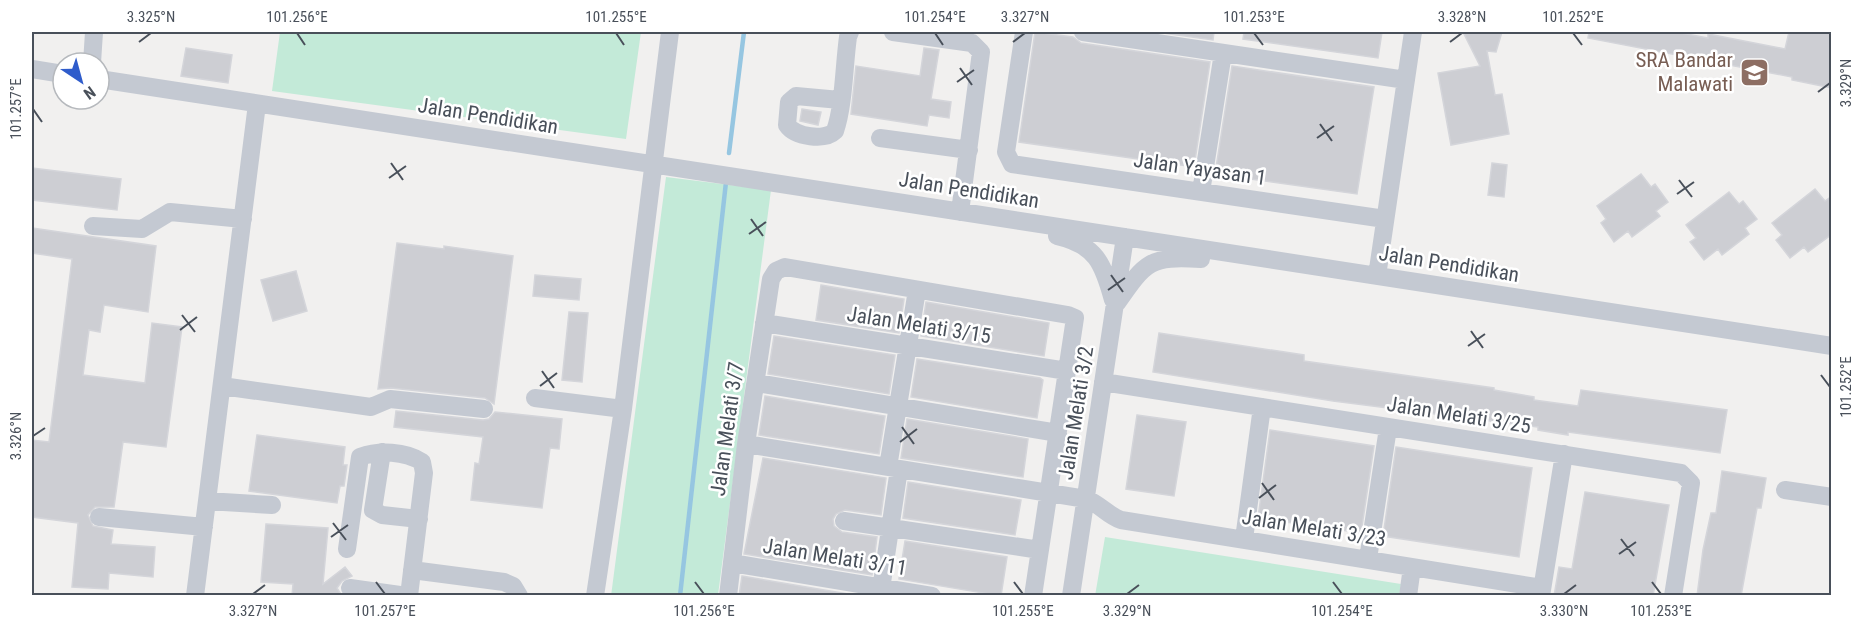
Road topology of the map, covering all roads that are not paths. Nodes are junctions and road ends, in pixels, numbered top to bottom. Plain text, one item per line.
1 (94, 32) edge
2 (670, 32) edge
3 (850, 32) edge
4 (892, 32) edge
5 (1024, 32) edge
6 (1083, 32) edge
7 (1413, 32) edge
8 (93, 51) edge
9 (1223, 53) junction
10 (32, 69) edge
11 (51, 72) edge
12 (1406, 80) junction
13 (111, 81) edge
14 (840, 100) dead end
15 (257, 104) junction
16 (880, 138) dead end
17 (969, 150) junction
18 (653, 164) junction
19 (1201, 192) junction
20 (960, 212) junction
21 (243, 219) junction
22 (1007, 219) junction
23 (1385, 219) junction
24 (93, 226) dead end
25 (1125, 237) junction
26 (1257, 257) junction
27 (1377, 276) junction
28 (916, 290) junction
29 (1114, 307) junction
30 (764, 323) junction
31 (908, 346) junction
32 (1832, 346) edge
33 (1067, 371) junction
34 (1103, 382) junction
35 (756, 383) junction
36 (222, 386) junction
37 (535, 398) dead end
38 (898, 407) junction
39 (1262, 407) junction
40 (484, 409) dead end
41 (623, 409) junction
42 (1388, 428) junction
43 (1058, 433) junction
44 (746, 444) junction
45 (382, 452) junction
46 (1564, 454) junction
47 (894, 468) junction
48 (1785, 490) dead end
49 (1049, 492) junction
50 (1832, 497) edge
51 (1086, 499) junction
52 (207, 501) junction
53 (272, 505) dead end
54 (99, 517) dead end
55 (419, 519) junction
56 (843, 521) dead end
57 (204, 527) junction
58 (890, 529) junction
59 (1244, 538) junction
60 (347, 549) dead end
61 (1040, 550) junction
62 (1368, 559) junction
63 (732, 563) junction
64 (1412, 567) junction
65 (412, 570) junction
66 (350, 588) dead end
67 (881, 592) edge
68 (1541, 592) edge
69 (195, 596) edge
70 (408, 596) edge
71 (519, 596) edge
72 (595, 596) edge
73 (728, 596) edge
74 (932, 596) edge
75 (1033, 596) edge
76 (1071, 596) edge
77 (1408, 596) edge
78 (1673, 596) edge

1 - 8 street
2 - 18 street
3 - 14 street
4 - 17 street
5 - 19 street, Jalan Yayasan 1
6 - 9 street
7 - 12 street
9 - 12 street
9 - 19 street
10 - 11 street
12 - 23 street
13 - 15 street, Jalan Pendidikan
15 - 18 street, Jalan Pendidikan
15 - 21 street
16 - 17 street
17 - 20 street
18 - 20 street, Jalan Pendidikan
18 - 41 street
19 - 23 street, Jalan Yayasan 1
20 - 22 street, Jalan Pendidikan
21 - 24 street
21 - 36 street
22 - 25 street, Jalan Pendidikan
22 - 29 street
23 - 27 street
25 - 26 street, Jalan Pendidikan
25 - 29 street, Jalan Melati 3/2
26 - 27 street, Jalan Pendidikan
26 - 29 street
27 - 32 street, Jalan Pendidikan
28 - 30 street, Jalan Melati 3/7
28 - 31 street
28 - 33 street
29 - 34 street, Jalan Melati 3/2
30 - 31 street, Jalan Melati 3/15
30 - 35 street, Jalan Melati 3/7
31 - 33 street, Jalan Melati 3/15
31 - 38 street
33 - 43 street
34 - 39 street, Jalan Melati 3/25
34 - 51 street, Jalan Melati 3/2
35 - 38 street
35 - 44 street, Jalan Melati 3/7
36 - 40 street
36 - 52 street
37 - 41 street
38 - 43 street
38 - 47 street
39 - 42 street, Jalan Melati 3/25
39 - 59 street
41 - 72 street
42 - 46 street, Jalan Melati 3/25
42 - 62 street
43 - 49 street
44 - 47 street
44 - 63 street, Jalan Melati 3/7
45 - 55 street
45 - 55 street
45 - 60 street
46 - 68 street
46 - 78 street, Jalan Melati 3/25
47 - 49 street
47 - 58 street
48 - 50 street
49 - 51 street
49 - 61 street
51 - 59 street, Jalan Melati 3/23
51 - 76 street, Jalan Melati 3/2
52 - 53 street
52 - 57 street
54 - 57 street
55 - 65 street
56 - 58 street
57 - 69 street
58 - 61 street
58 - 67 street
59 - 62 street, Jalan Melati 3/23
61 - 75 street
62 - 64 street, Jalan Melati 3/23
63 - 67 street, Jalan Melati 3/11
63 - 73 street, Jalan Melati 3/7
64 - 68 street, Jalan Melati 3/23
64 - 77 street
65 - 70 street
65 - 71 street
66 - 70 street
67 - 74 street, Jalan Melati 3/11

